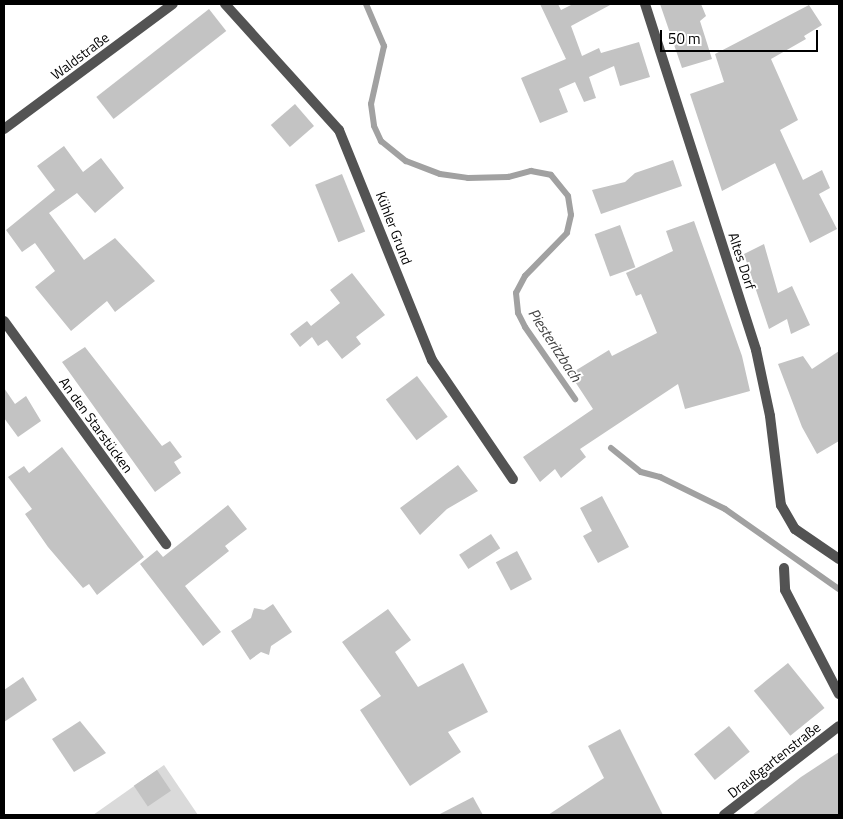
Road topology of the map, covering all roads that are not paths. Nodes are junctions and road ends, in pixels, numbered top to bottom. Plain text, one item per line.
1 (225, 4) edge
2 (645, 4) edge
3 (168, 5) edge
4 (4, 130) edge
5 (4, 321) edge
6 (514, 479) dead end
7 (166, 544) dead end
8 (839, 559) edge
9 (784, 568) dead end
10 (839, 694) edge
11 (839, 726) edge
12 (724, 815) edge

1 - 6 street, Kühler Grund
2 - 8 street, Altes Dorf
3 - 4 street, Waldstraße
5 - 7 street, An den Starstücken
9 - 10 street
11 - 12 street, Draußgartenstraße

